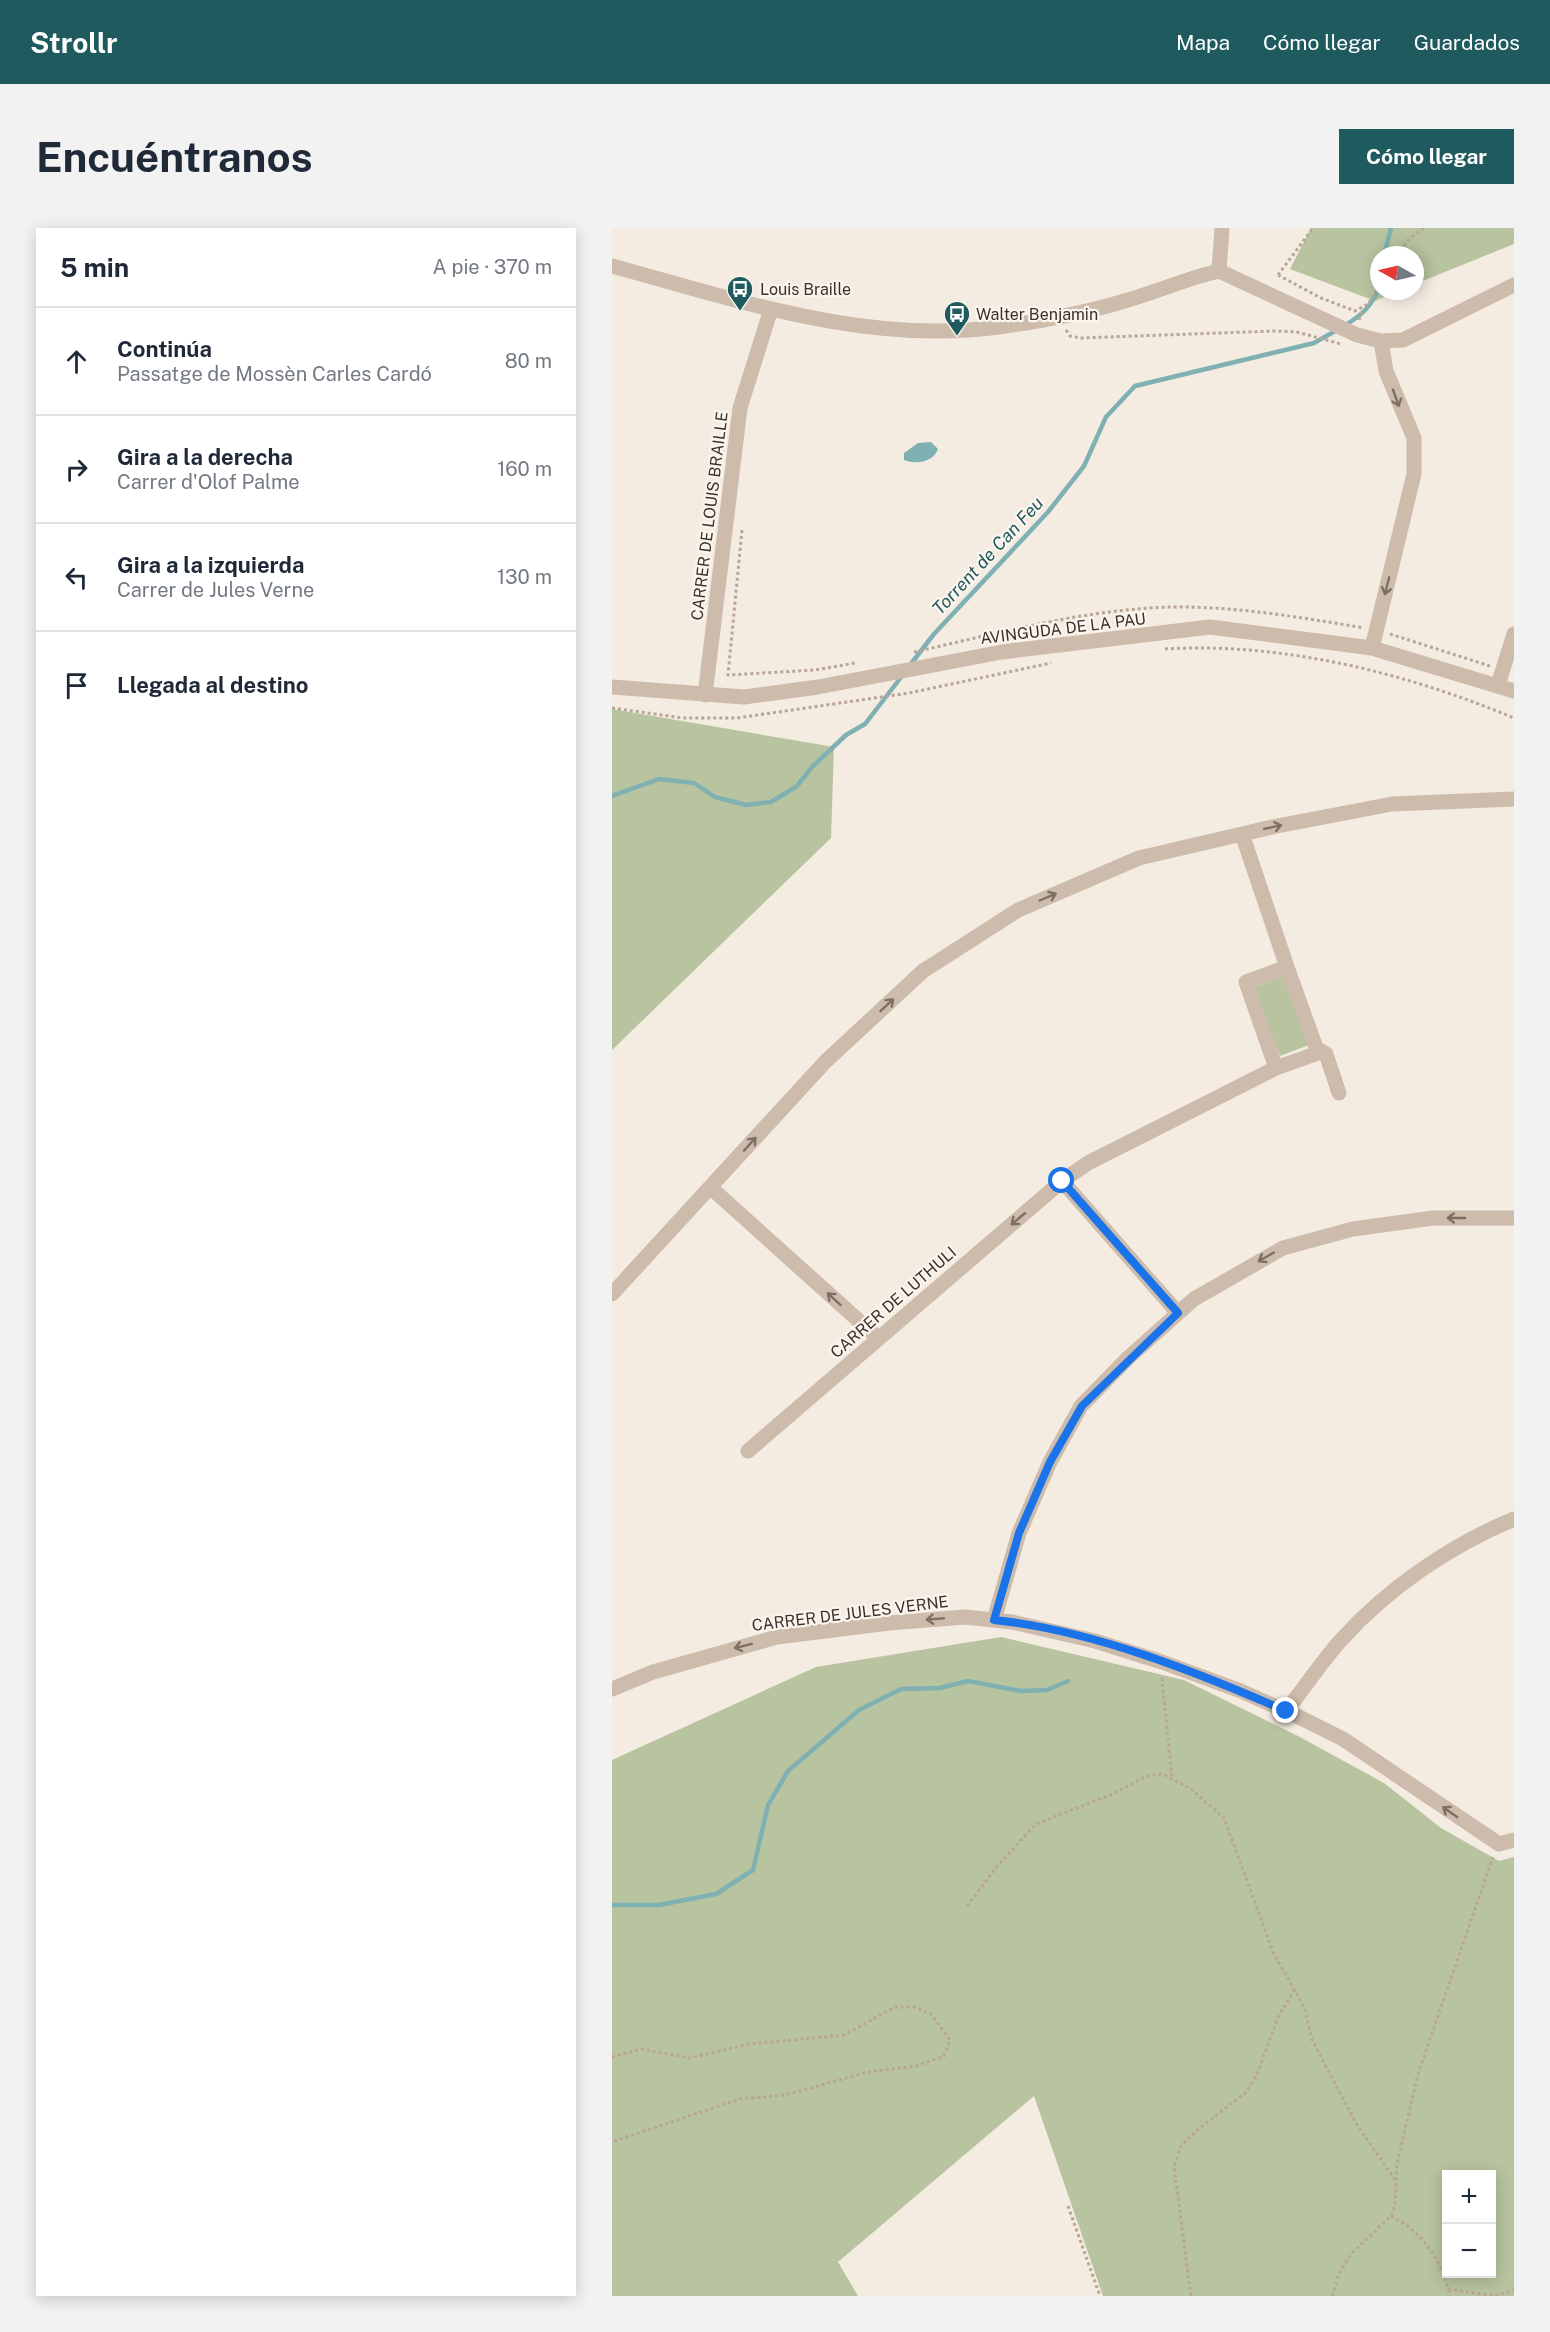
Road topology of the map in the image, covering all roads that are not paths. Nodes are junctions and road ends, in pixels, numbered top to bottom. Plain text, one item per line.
1 (1222, 228) edge
2 (612, 266) edge
3 (1219, 271) junction
4 (1514, 285) edge
5 (771, 309) junction
6 (1381, 341) junction
7 (1514, 634) edge
8 (1372, 648) junction
9 (1498, 685) junction
10 (612, 687) edge
11 (1514, 691) edge
12 (705, 695) junction
13 (1514, 800) edge
14 (1242, 834) junction
15 (1287, 967) junction
16 (1318, 1053) junction
17 (1276, 1068) junction
18 (1339, 1093) dead end
19 (1062, 1181) junction
20 (710, 1187) junction
21 (1514, 1218) edge
22 (612, 1294) edge
23 (1178, 1313) junction
24 (878, 1338) junction
25 (748, 1451) dead end
26 (1514, 1519) edge
27 (994, 1620) junction
28 (612, 1689) edge
29 (1286, 1711) junction
30 (1514, 1840) edge

1 - 3 street
2 - 5 street
3 - 5 street
3 - 6 street
4 - 6 street
5 - 12 street, CARRER DE LOUIS BRAILLE
6 -> 8 street
7 - 9 street
8 - 9 street, AVINGUDA DE LA PAU
8 - 12 street, AVINGUDA DE LA PAU
9 - 11 street, AVINGUDA DE LA PAU
10 - 12 street, AVINGUDA DE LA PAU
14 -> 13 street
14 - 15 street
20 -> 14 street
15 - 16 street
15 - 17 street
16 - 17 street, CARRER DE LUTHULI
16 - 18 street
17 - 19 street, CARRER DE LUTHULI
19 - 23 street
19 -> 24 street, CARRER DE LUTHULI
20 - 22 street
24 -> 20 street
21 -> 23 street
23 - 27 street
24 - 25 street, CARRER DE LUTHULI
26 - 29 street
27 -> 28 street, CARRER DE JULES VERNE
27 - 29 street, CARRER DE JULES VERNE
30 -> 29 street, CARRER DE JULES VERNE

